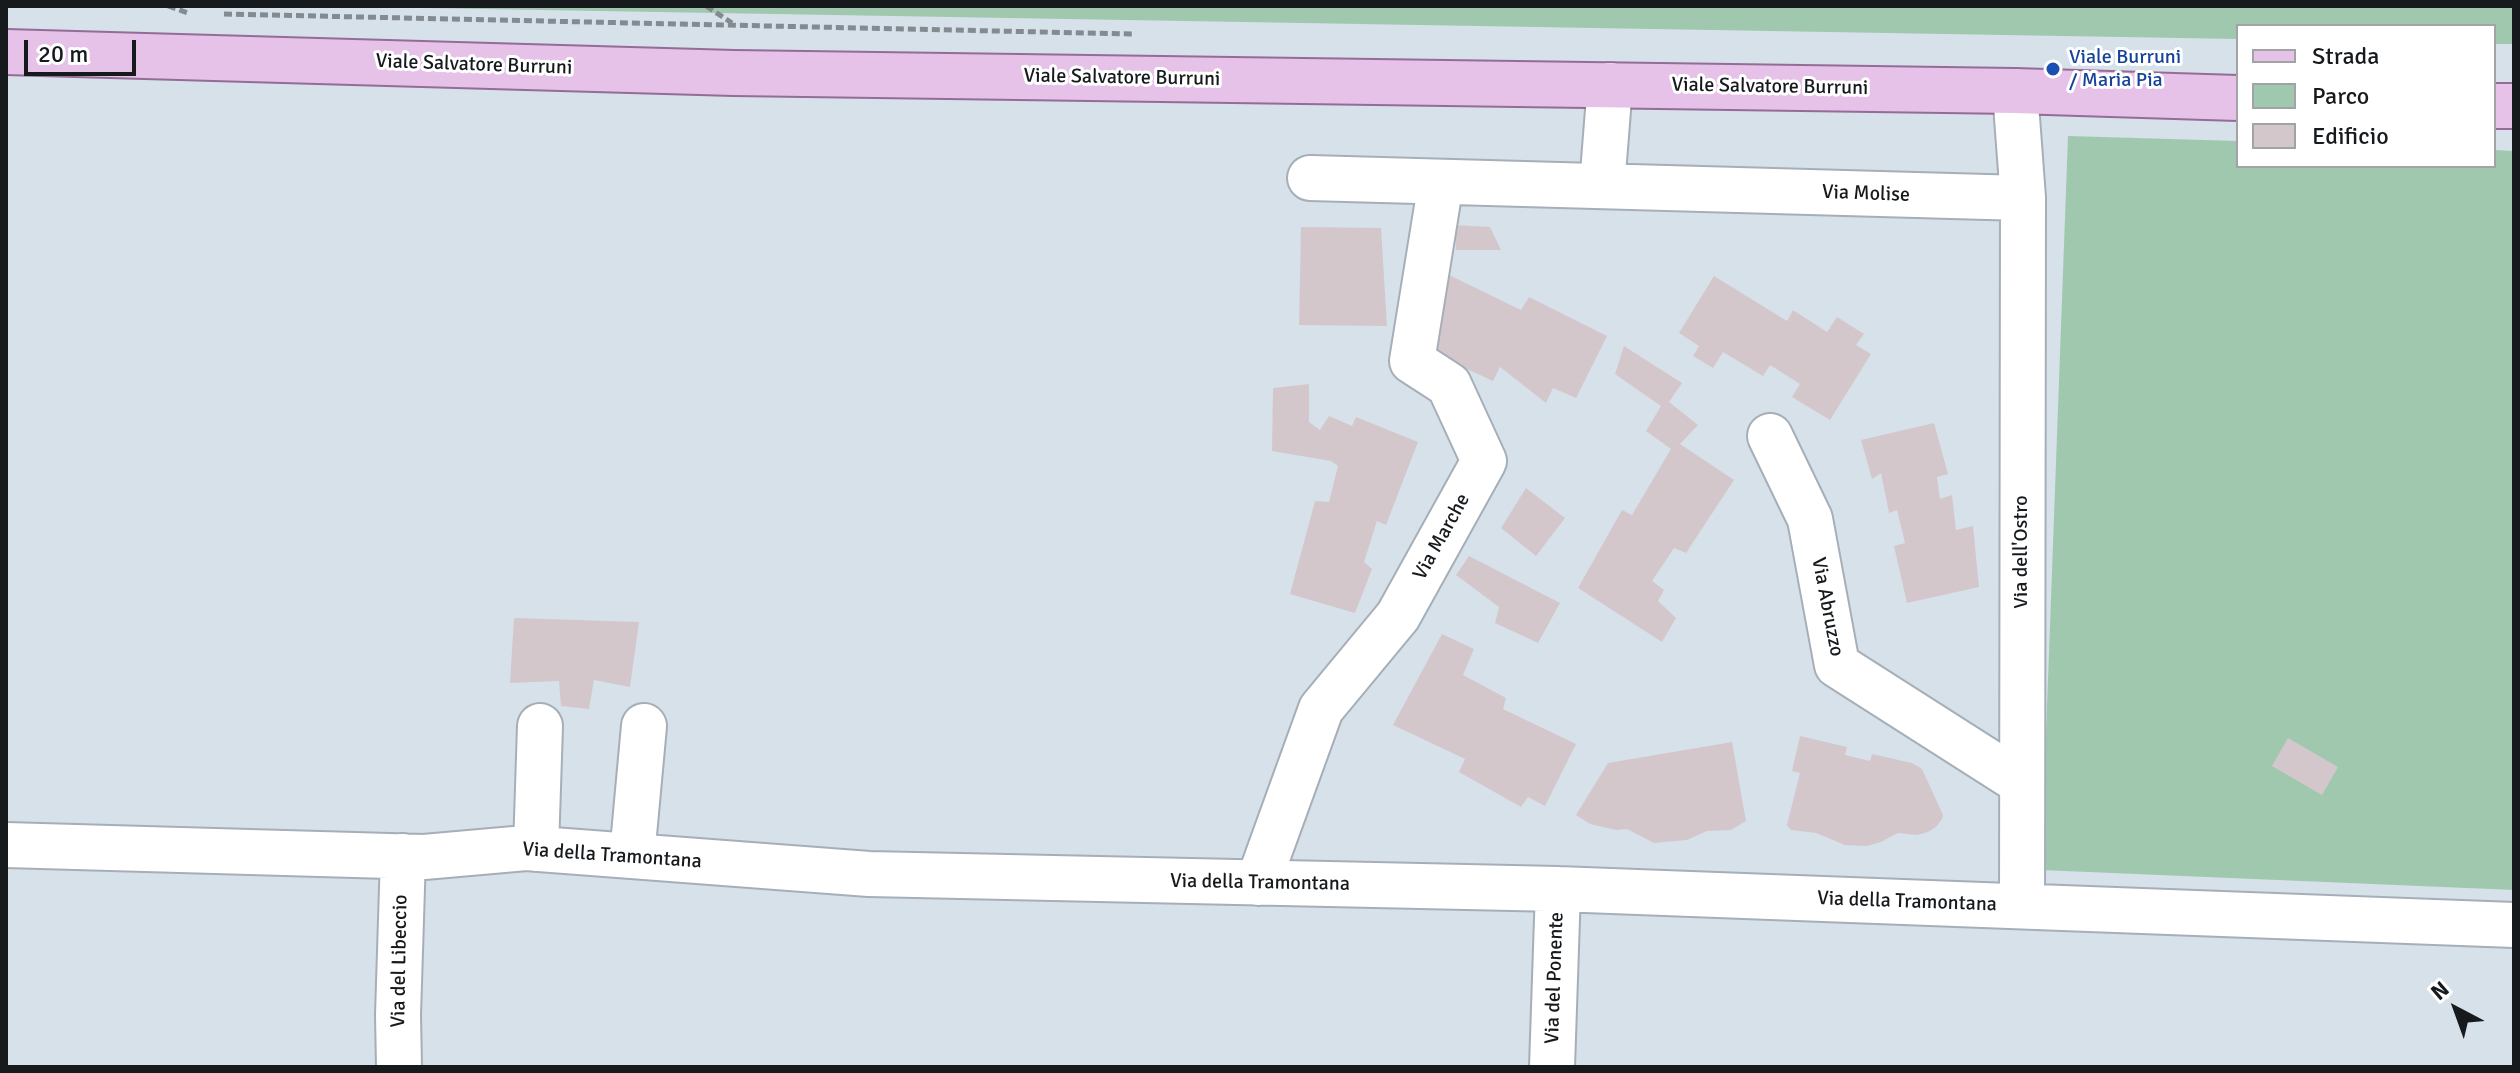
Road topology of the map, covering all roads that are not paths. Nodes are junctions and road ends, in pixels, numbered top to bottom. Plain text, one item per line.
1 (6, 52) edge
2 (1610, 85) junction
3 (2015, 91) junction
4 (2236, 98) edge
5 (1310, 178) dead end
6 (1441, 182) junction
7 (1602, 186) junction
8 (2023, 198) junction
9 (1770, 436) dead end
10 (540, 726) dead end
11 (644, 726) dead end
12 (2022, 783) junction
13 (6, 845) edge
14 (536, 849) junction
15 (403, 856) junction
16 (632, 856) junction
17 (1258, 883) junction
18 (1558, 889) junction
19 (2022, 906) junction
20 (2514, 925) edge
21 (399, 1067) edge
22 (1552, 1067) edge

1 - 2 main road, Viale Salvatore Burruni
2 - 3 main road, Viale Salvatore Burruni
2 - 7 street
3 - 4 main road, Viale Salvatore Burruni
3 - 8 street
5 - 6 street, Via Molise
6 - 7 street, Via Molise
6 - 17 street, Via Marche
7 - 8 street, Via Molise
8 - 12 street, Via dell'Ostro
9 - 12 street, Via Abruzzo
10 - 14 street
11 - 16 street
12 - 19 street, Via dell'Ostro
13 - 15 street, Via della Tramontana
14 - 15 street, Via della Tramontana
14 - 16 street, Via della Tramontana
15 - 21 street, Via del Libeccio
16 - 17 street, Via della Tramontana
17 - 18 street, Via della Tramontana
18 - 19 street, Via della Tramontana
18 - 22 street, Via del Ponente
19 - 20 street, Via della Tramontana

